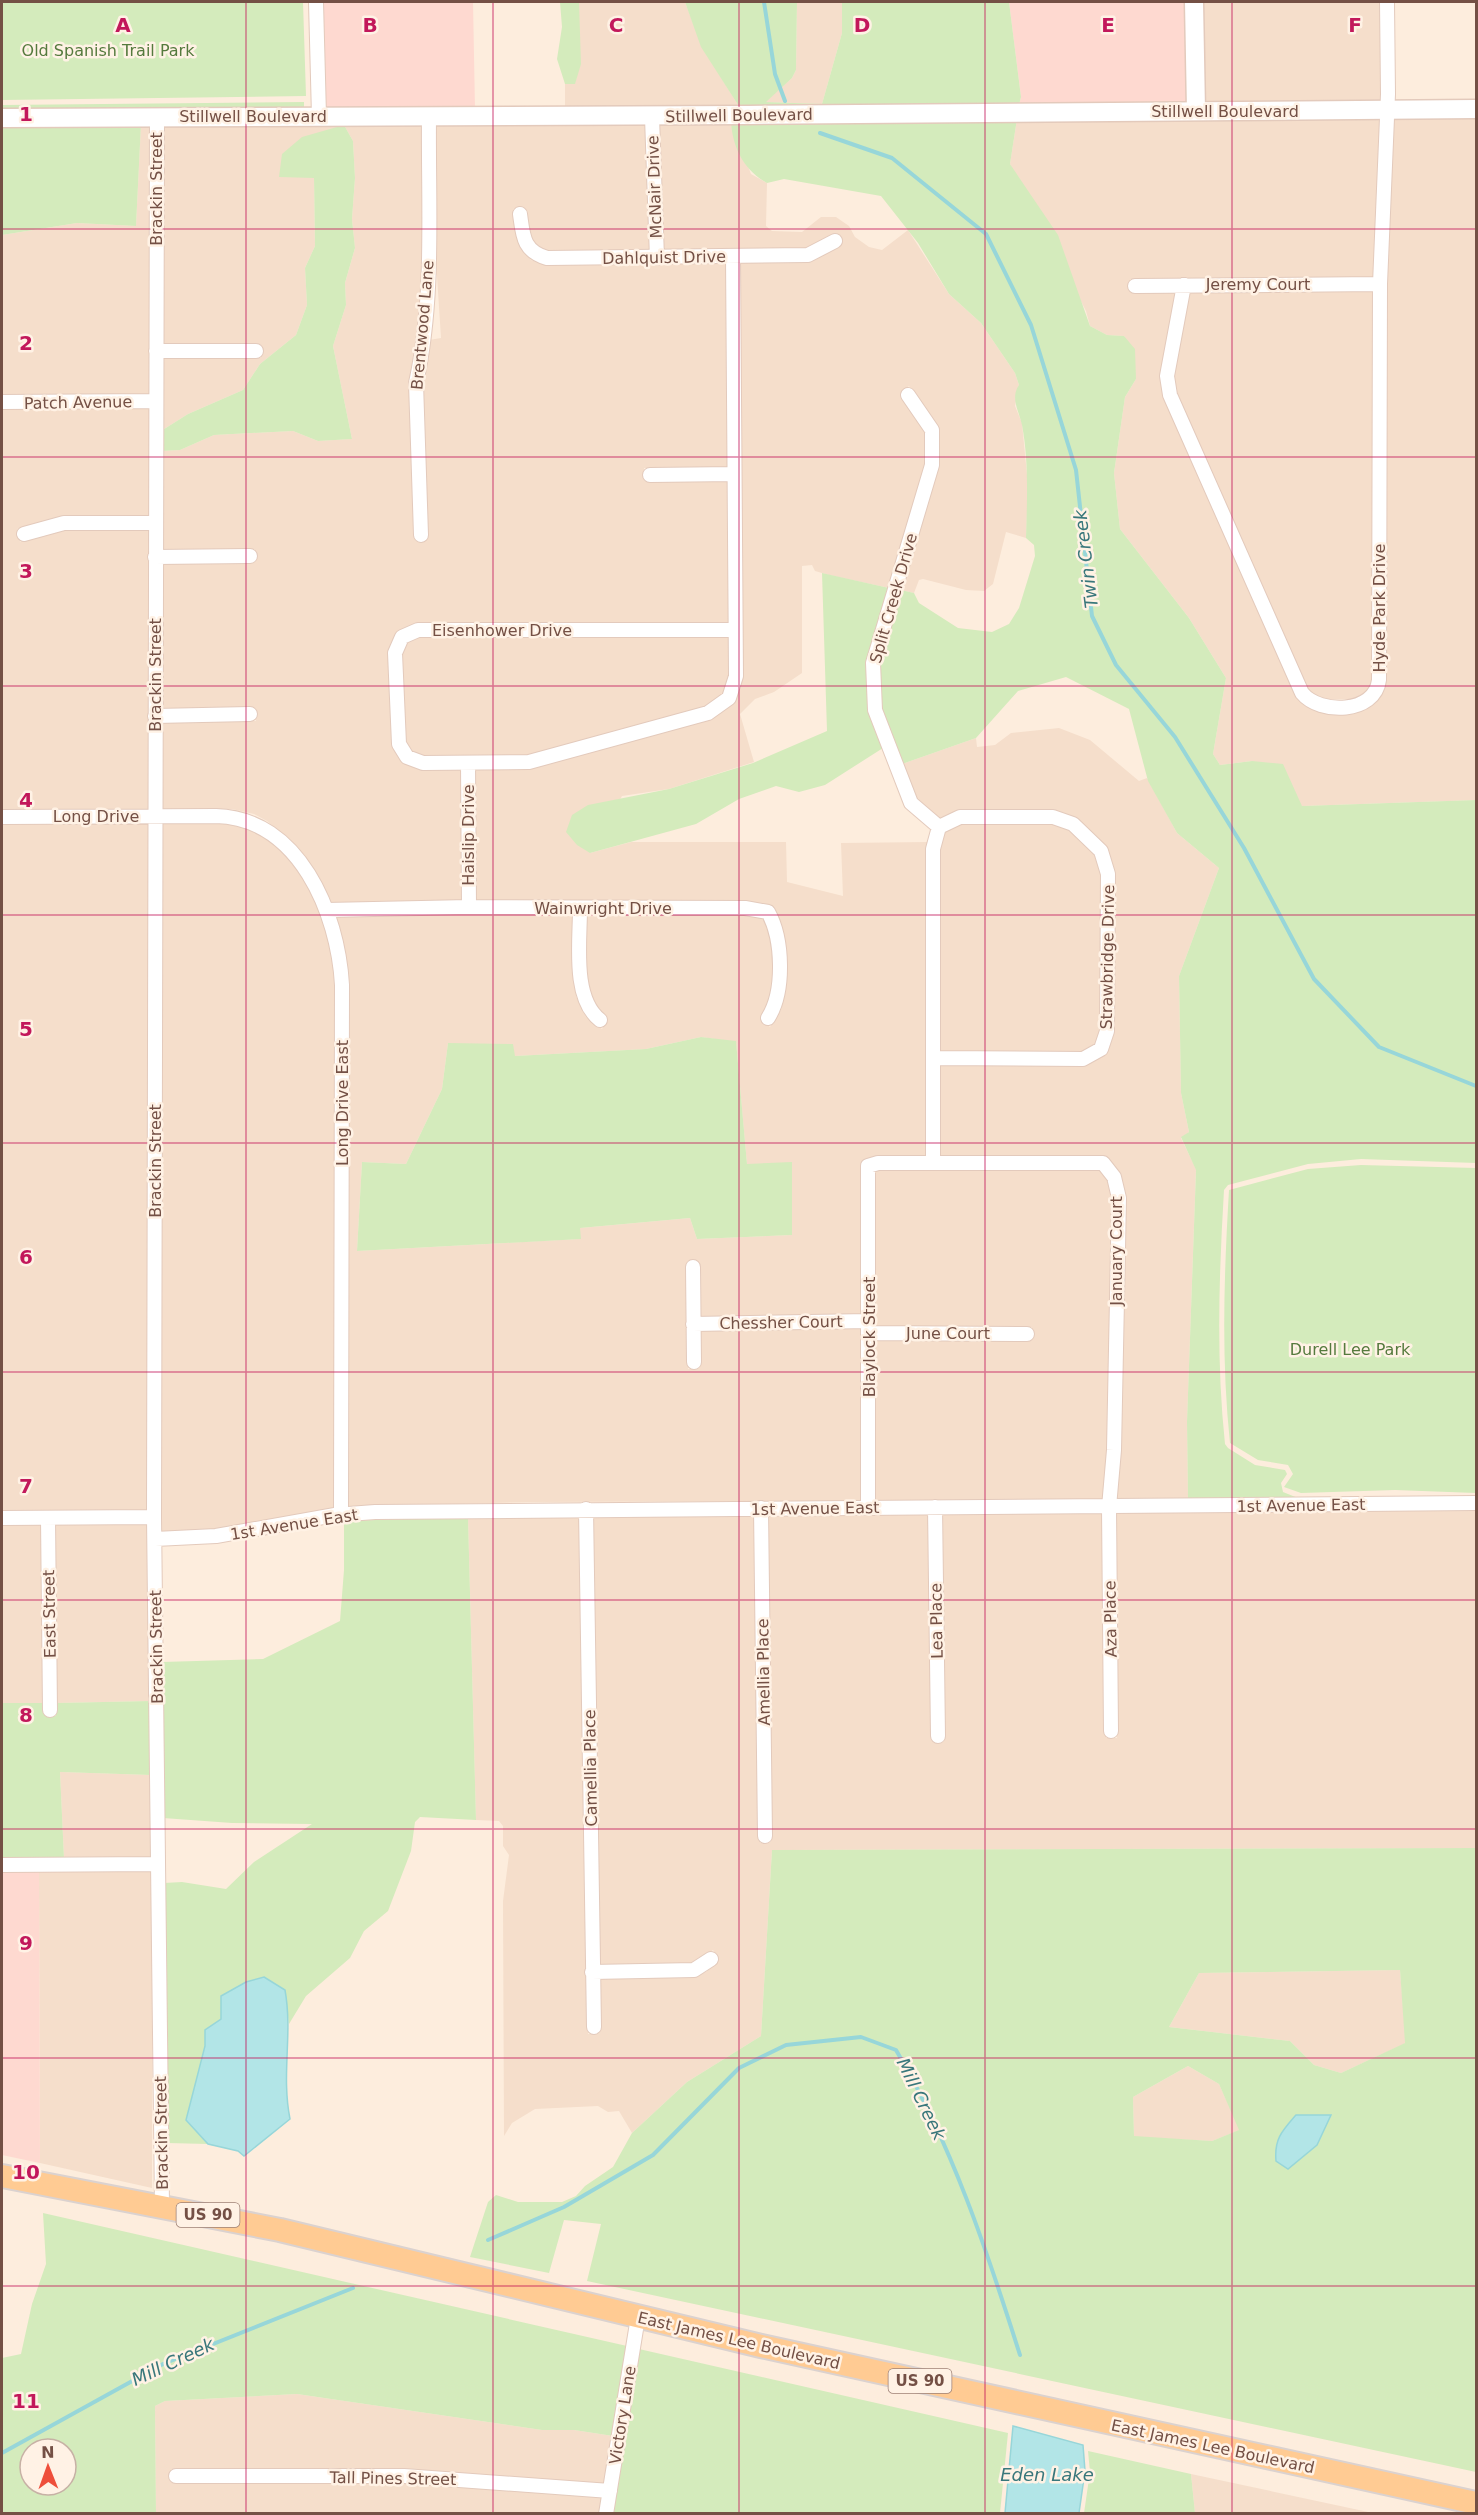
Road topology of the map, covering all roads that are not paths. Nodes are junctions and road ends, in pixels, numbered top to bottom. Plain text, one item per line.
1 (316, 2) edge
2 (1194, 2) edge
3 (1387, 2) edge
4 (1476, 109) edge
5 (1386, 110) junction
6 (1196, 111) junction
7 (319, 116) junction
8 (429, 116) junction
9 (157, 117) junction
10 (652, 117) junction
11 (2, 118) edge
12 (520, 214) dead end
13 (835, 241) dead end
14 (733, 256) junction
15 (657, 258) junction
16 (1380, 284) junction
17 (1185, 285) junction
18 (1135, 286) dead end
19 (156, 351) junction
20 (256, 351) dead end
21 (908, 395) dead end
22 (155, 401) junction
23 (2, 402) edge
24 (734, 474) junction
25 (650, 475) dead end
26 (154, 523) junction
27 (24, 534) dead end
28 (420, 535) dead end
29 (250, 556) dead end
30 (155, 557) junction
31 (735, 630) junction
32 (250, 714) dead end
33 (154, 716) junction
34 (468, 763) junction
35 (2, 817) edge
36 (155, 817) junction
37 (939, 827) junction
38 (469, 907) junction
39 (580, 909) junction
40 (326, 910) junction
41 (768, 1018) dead end
42 (600, 1020) dead end
43 (933, 1058) junction
44 (933, 1163) junction
45 (868, 1166) joint
46 (693, 1267) dead end
47 (693, 1324) junction
48 (869, 1327) junction
49 (1027, 1334) dead end
50 (694, 1362) dead end
51 (1476, 1503) edge
52 (868, 1507) junction
53 (935, 1507) junction
54 (1109, 1507) junction
55 (761, 1508) junction
56 (586, 1509) junction
57 (341, 1514) junction
58 (154, 1516) junction
59 (2, 1518) edge
60 (48, 1518) junction
61 (155, 1539) junction
62 (50, 1710) dead end
63 (1111, 1731) dead end
64 (938, 1736) dead end
65 (765, 1836) dead end
66 (158, 1864) junction
67 (2, 1865) edge
68 (711, 1959) dead end
69 (592, 1972) junction
70 (594, 2027) dead end
71 (2, 2176) edge
72 (162, 2205) junction
73 (638, 2317) junction
74 (176, 2476) dead end
75 (610, 2491) junction
76 (1476, 2503) edge
77 (606, 2514) edge

1 - 7 street
2 - 6 street
3 - 5 street, Hyde Park Drive
4 - 5 street, Stillwell Boulevard
5 - 6 street, Stillwell Boulevard
5 - 16 street, Hyde Park Drive
6 - 10 street, Stillwell Boulevard
7 - 8 street, Stillwell Boulevard
7 - 9 street, Stillwell Boulevard
8 - 10 street, Stillwell Boulevard
8 - 28 street, Brentwood Lane
9 - 11 street, Stillwell Boulevard
9 - 19 street, Brackin Street
10 - 15 street, McNair Drive
12 - 15 street, Dahlquist Drive
13 - 14 street, Dahlquist Drive
14 - 15 street, Dahlquist Drive
14 - 24 street, Eisenhower Drive
16 - 17 street, Jeremy Court
16 - 17 street, Hyde Park Drive
17 - 18 street, Jeremy Court
19 - 20 street
19 - 22 street, Brackin Street
21 - 37 street, Split Creek Drive
22 - 23 street, Patch Avenue
22 - 26 street, Brackin Street
24 - 25 street
24 - 31 street, Eisenhower Drive
26 - 27 street
26 - 30 street, Brackin Street
29 - 30 street
30 - 33 street, Brackin Street
31 - 34 street, Eisenhower Drive
31 - 34 street, Eisenhower Drive
32 - 33 street
33 - 36 street, Brackin Street
34 - 38 street, Haislip Drive
35 - 36 street, Long Drive
36 - 40 street, Long Drive East
36 - 58 street, Brackin Street
37 - 43 street
37 - 43 street, Strawbridge Drive
38 - 39 street, Wainwright Drive
38 - 40 street, Wainwright Drive
39 - 41 street, Wainwright Drive
39 - 42 street
40 - 57 street, Long Drive East
43 - 44 street
44 - 45 street, January Court
44 - 54 street, January Court
45 - 48 street, Blaylock Street
46 - 47 street
47 - 48 street, Chessher Court
47 - 50 street
48 - 49 street, June Court
48 - 52 street, Blaylock Street
51 - 54 street, 1st Avenue East
52 - 53 street, 1st Avenue East
52 - 55 street, 1st Avenue East
53 - 54 street, 1st Avenue East
53 - 64 street, Lea Place
54 - 63 street, Aza Place
55 - 56 street, 1st Avenue East
55 - 65 street, Amellia Place
56 - 57 street, 1st Avenue East
56 - 69 street, Camellia Place
57 - 61 street, 1st Avenue East
58 - 60 street
58 - 61 street, Brackin Street
59 - 60 street
60 - 62 street, East Street
61 - 66 street, Brackin Street
66 - 67 street
66 - 72 street, Brackin Street
68 - 69 street
69 - 70 street, Camellia Place
71 - 72 main road, East James Lee Boulevard / US 90
72 - 73 main road, East James Lee Boulevard / US 90
73 - 75 street, Victory Lane
73 - 76 main road, East James Lee Boulevard / US 90
74 - 75 street, Tall Pines Street
75 - 77 street, Victory Lane

